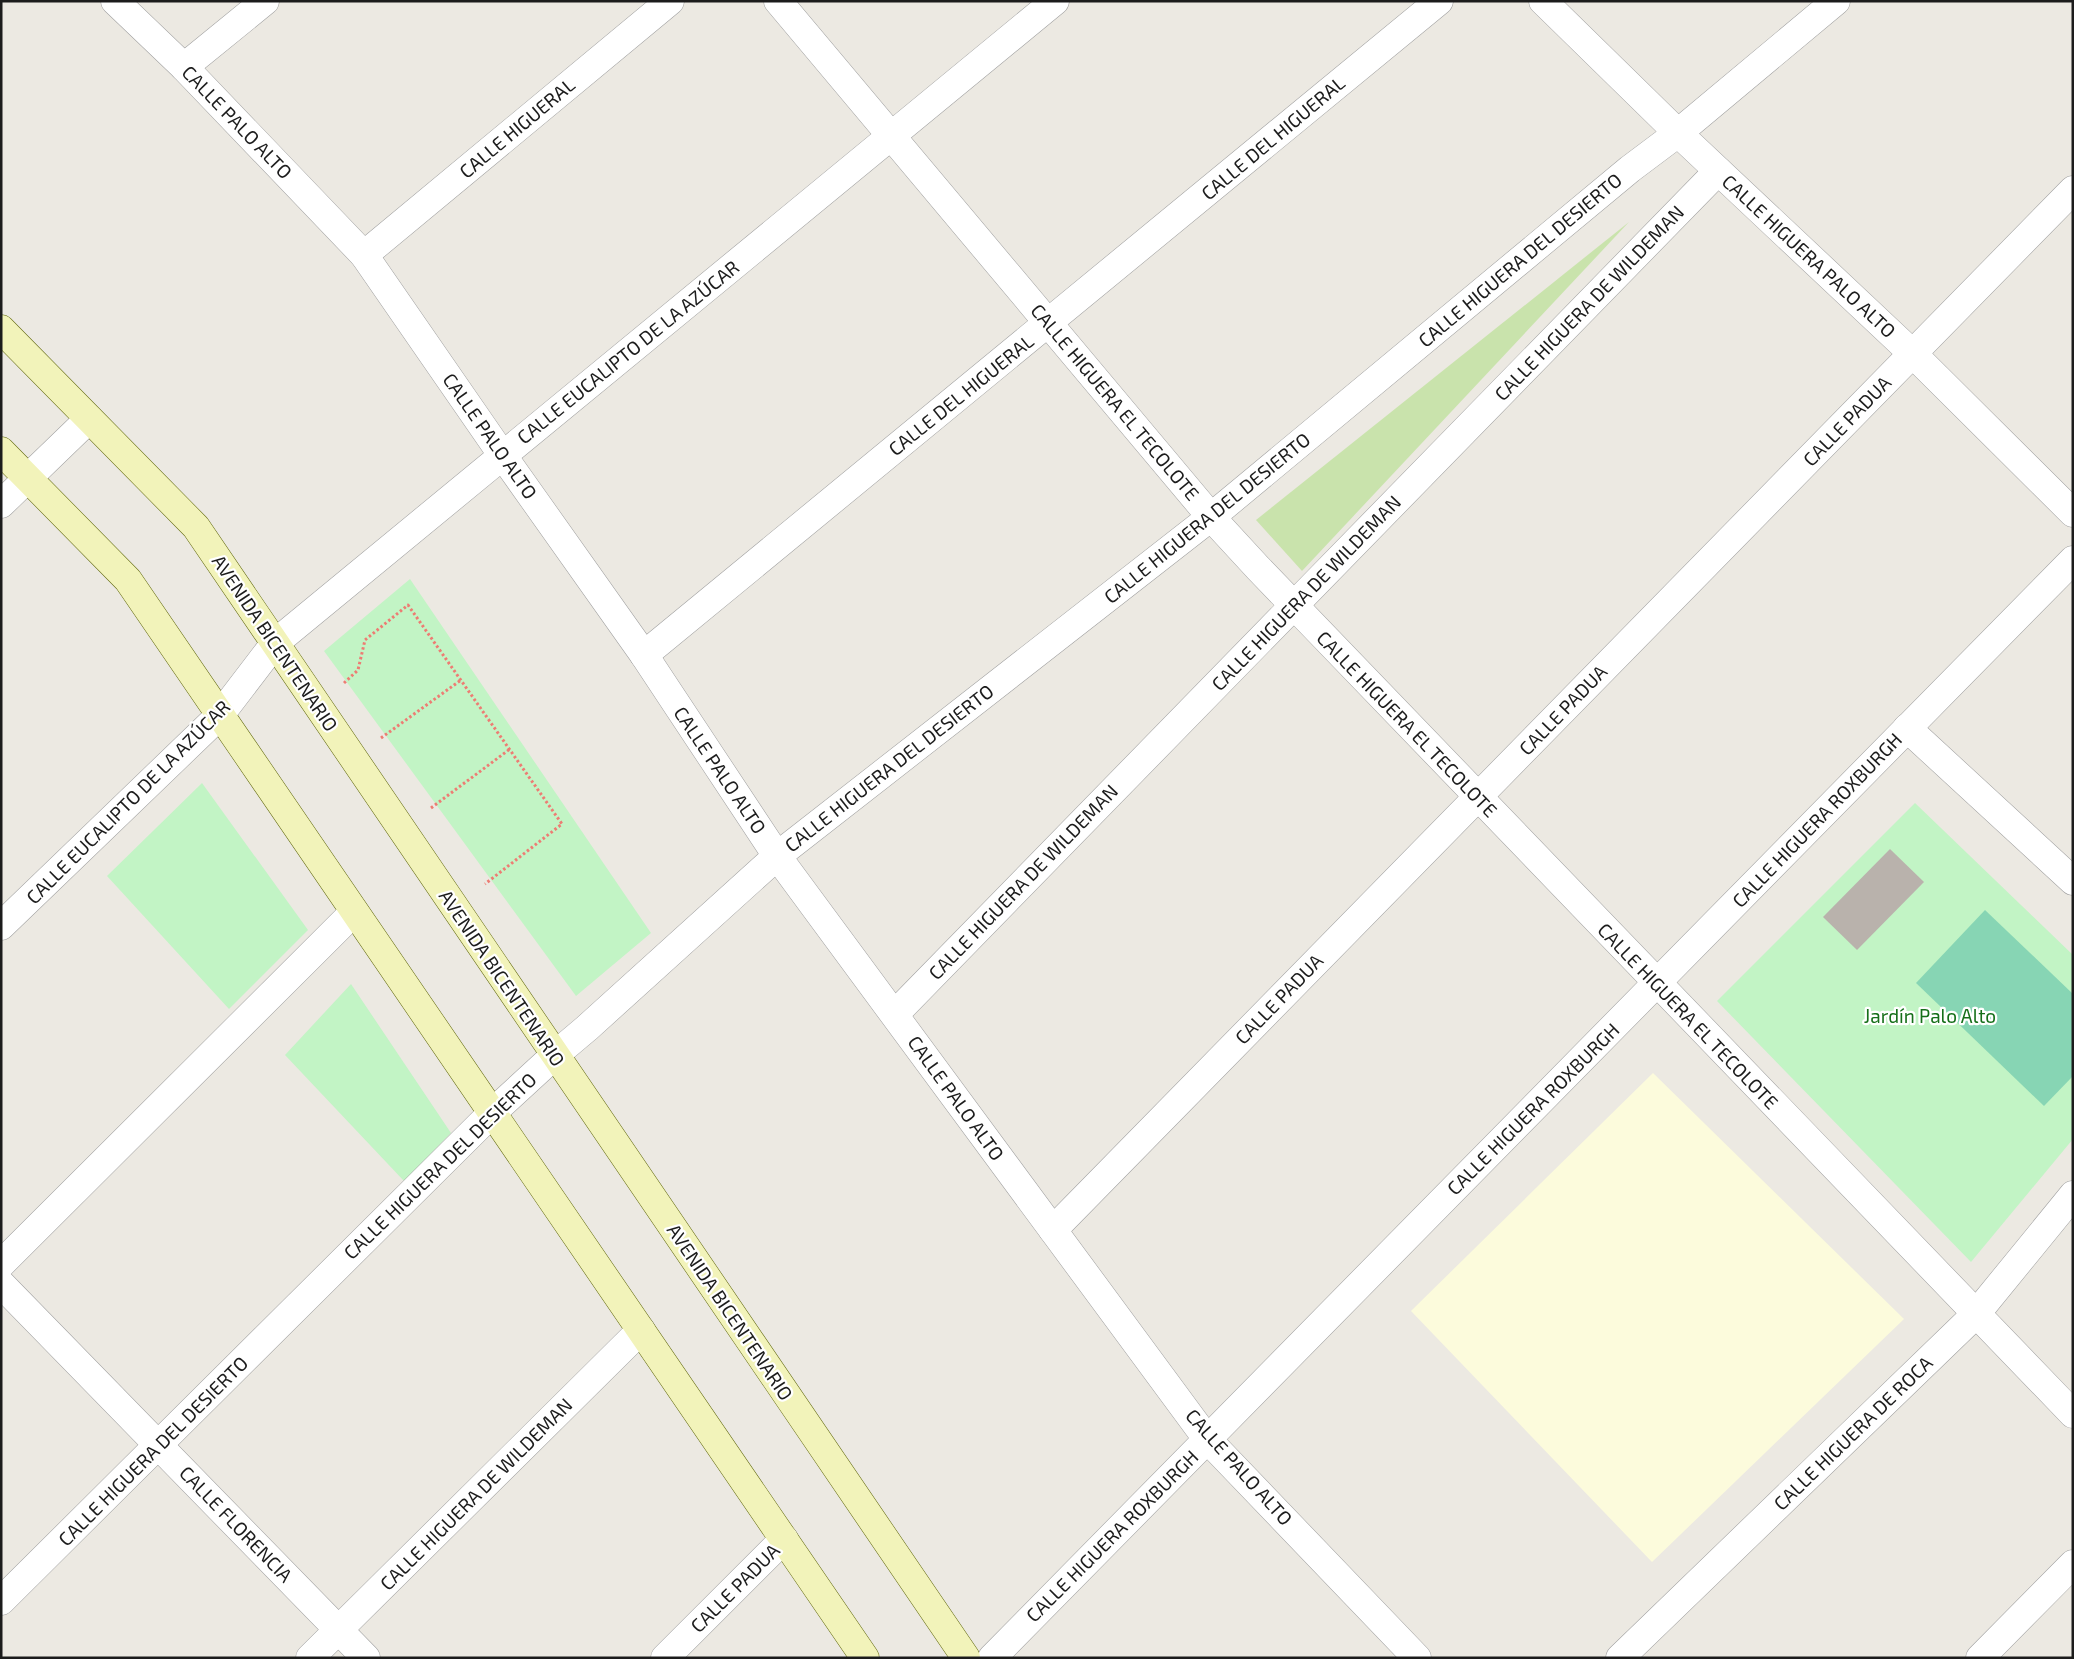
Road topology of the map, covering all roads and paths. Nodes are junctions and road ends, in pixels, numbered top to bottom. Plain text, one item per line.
1 (115, 1) edge
2 (265, 1) edge
3 (670, 1) edge
4 (778, 1) edge
5 (1055, 1) edge
6 (1439, 1) edge
7 (1543, 1) edge
8 (1836, 1) edge
9 (184, 67) junction
10 (1678, 133) junction
11 (891, 136) junction
12 (1718, 171) junction
13 (2073, 190) edge
14 (364, 255) junction
15 (1048, 323) junction
16 (1, 329) edge
17 (1912, 354) junction
18 (89, 419) junction
19 (1, 451) edge
20 (503, 456) junction
21 (28, 478) junction
22 (1, 504) edge
23 (2073, 513) edge
24 (1211, 517) junction
25 (2073, 560) edge
26 (1293, 606) junction
27 (275, 643) junction
28 (644, 656) junction
29 (461, 680) junction
30 (343, 684) dead end
31 (220, 715) junction
32 (1907, 728) junction
33 (381, 738) dead end
34 (510, 749) junction
35 (1478, 797) junction
36 (430, 808) dead end
37 (777, 856) junction
38 (2073, 881) edge
39 (485, 884) dead end
40 (354, 912) junction
41 (1, 926) edge
42 (1657, 983) junction
43 (894, 1014) junction
44 (555, 1054) junction
45 (492, 1113) junction
46 (2073, 1195) edge
47 (1053, 1230) junction
48 (1, 1264) edge
49 (1, 1284) edge
50 (1976, 1314) junction
51 (641, 1330) junction
52 (2073, 1414) edge
53 (1208, 1439) junction
54 (158, 1445) junction
55 (784, 1539) junction
56 (2073, 1564) edge
57 (1, 1601) edge
58 (339, 1630) junction
59 (310, 1658) edge
60 (366, 1658) edge
61 (665, 1658) edge
62 (865, 1658) edge
63 (966, 1658) edge
64 (992, 1658) edge
65 (1418, 1658) edge
66 (1620, 1658) edge
67 (1980, 1658) edge

1 - 9 street, CALLE PALO ALTO
2 - 9 street
3 - 14 street, CALLE HIGUERAL
4 - 11 street, CALLE HIGUERA EL TECOLOTE
5 - 11 street, CALLE EUCALIPTO DE LA AZÚCAR
6 - 15 street, CALLE DEL HIGUERAL
7 - 10 street, CALLE HIGUERA PALO ALTO
8 - 10 street, CALLE HIGUERA DEL DESIERTO
9 - 14 street, CALLE PALO ALTO
10 - 12 street, CALLE HIGUERA PALO ALTO
10 - 24 street, CALLE HIGUERA DEL DESIERTO
11 - 15 street, CALLE HIGUERA EL TECOLOTE
11 - 20 street, CALLE EUCALIPTO DE LA AZÚCAR
12 - 17 street, CALLE HIGUERA PALO ALTO
12 - 26 street, CALLE HIGUERA DE WILDEMAN
13 - 17 street, CALLE PADUA
14 - 20 street, CALLE PALO ALTO
15 - 24 street, CALLE HIGUERA EL TECOLOTE
15 - 28 street, CALLE DEL HIGUERAL
16 - 18 street, AVENIDA BICENTENARIO
17 - 23 street, CALLE HIGUERA PALO ALTO
17 - 35 street, CALLE PADUA
18 - 21 street
18 - 27 street, AVENIDA BICENTENARIO
19 - 21 street
20 - 27 street, CALLE EUCALIPTO DE LA AZÚCAR
20 - 28 street, CALLE PALO ALTO
21 - 22 street
21 - 31 street
24 - 26 street, CALLE HIGUERA EL TECOLOTE
24 - 37 street, CALLE HIGUERA DEL DESIERTO
25 - 32 street, CALLE HIGUERA ROXBURGH
26 - 35 street, CALLE HIGUERA EL TECOLOTE
26 - 43 street, CALLE HIGUERA DE WILDEMAN
27 - 31 street, CALLE EUCALIPTO DE LA AZÚCAR
27 - 44 street, AVENIDA BICENTENARIO
28 - 37 street, CALLE PALO ALTO
29 - 30 path
29 - 33 path
29 - 34 path
31 - 40 street
31 - 41 street, CALLE EUCALIPTO DE LA AZÚCAR
32 - 38 street
32 - 42 street, CALLE HIGUERA ROXBURGH
34 - 36 path
34 - 39 path
35 - 42 street, CALLE HIGUERA EL TECOLOTE
35 - 47 street, CALLE PADUA
37 - 43 street, CALLE PALO ALTO
37 - 44 street, CALLE HIGUERA DEL DESIERTO
40 - 45 street
40 - 48 street
42 - 50 street, CALLE HIGUERA EL TECOLOTE
42 - 53 street, CALLE HIGUERA ROXBURGH
43 - 47 street, CALLE PALO ALTO
44 - 45 street, CALLE HIGUERA DEL DESIERTO
44 - 63 street, AVENIDA BICENTENARIO
45 - 51 street
45 - 54 street, CALLE HIGUERA DEL DESIERTO
46 - 50 street, CALLE HIGUERA DE ROCA
47 - 53 street, CALLE PALO ALTO
49 - 54 street, CALLE FLORENCIA
50 - 52 street, CALLE HIGUERA EL TECOLOTE
50 - 66 street, CALLE HIGUERA DE ROCA
51 - 55 street
51 - 58 street, CALLE HIGUERA DE WILDEMAN
53 - 64 street, CALLE HIGUERA ROXBURGH
53 - 65 street, CALLE PALO ALTO
54 - 57 street, CALLE HIGUERA DEL DESIERTO
54 - 58 street, CALLE FLORENCIA
55 - 61 street, CALLE PADUA
55 - 62 street
56 - 67 street
58 - 59 street, CALLE HIGUERA DE WILDEMAN
58 - 60 street, CALLE FLORENCIA

